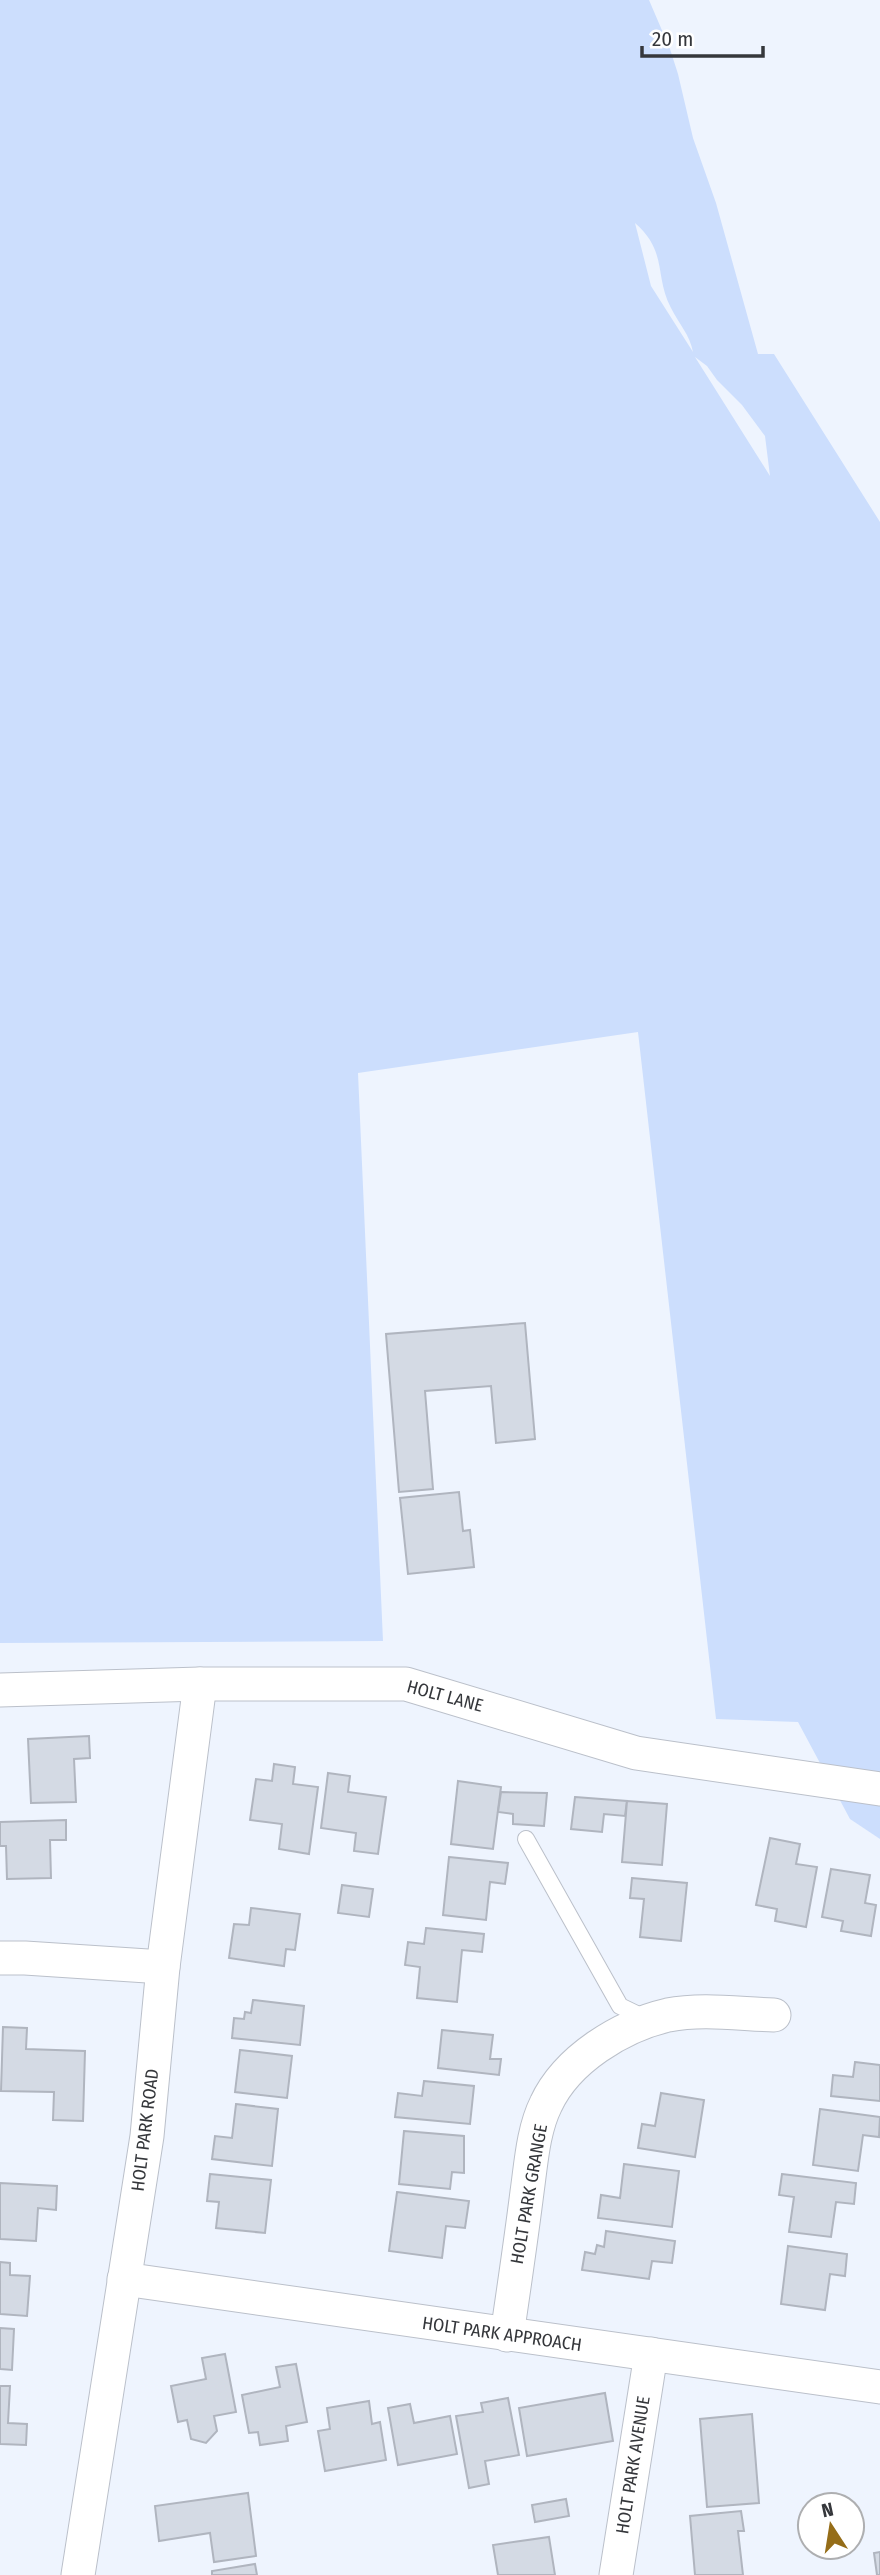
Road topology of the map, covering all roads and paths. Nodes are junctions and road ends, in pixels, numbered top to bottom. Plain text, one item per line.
1 (200, 1684) junction
2 (0, 1690) edge
3 (880, 1789) edge
4 (526, 1839) dead end
5 (0, 1958) edge
6 (163, 1967) junction
7 (774, 2015) dead end
8 (651, 2021) junction
9 (124, 2279) junction
10 (507, 2335) junction
11 (651, 2354) junction
12 (880, 2387) edge
13 (78, 2575) edge
14 (616, 2575) edge

1 - 2 street, HOLT LANE
1 - 3 street, HOLT LANE
1 - 6 street, HOLT PARK ROAD
4 - 8 lane
5 - 6 street
6 - 9 street, HOLT PARK ROAD
7 - 8 street, HOLT PARK GRANGE
8 - 10 street, HOLT PARK GRANGE
9 - 10 street, HOLT PARK APPROACH
9 - 13 street, HOLT PARK ROAD
10 - 11 street, HOLT PARK APPROACH
11 - 12 street, HOLT PARK APPROACH
11 - 14 street, HOLT PARK AVENUE

